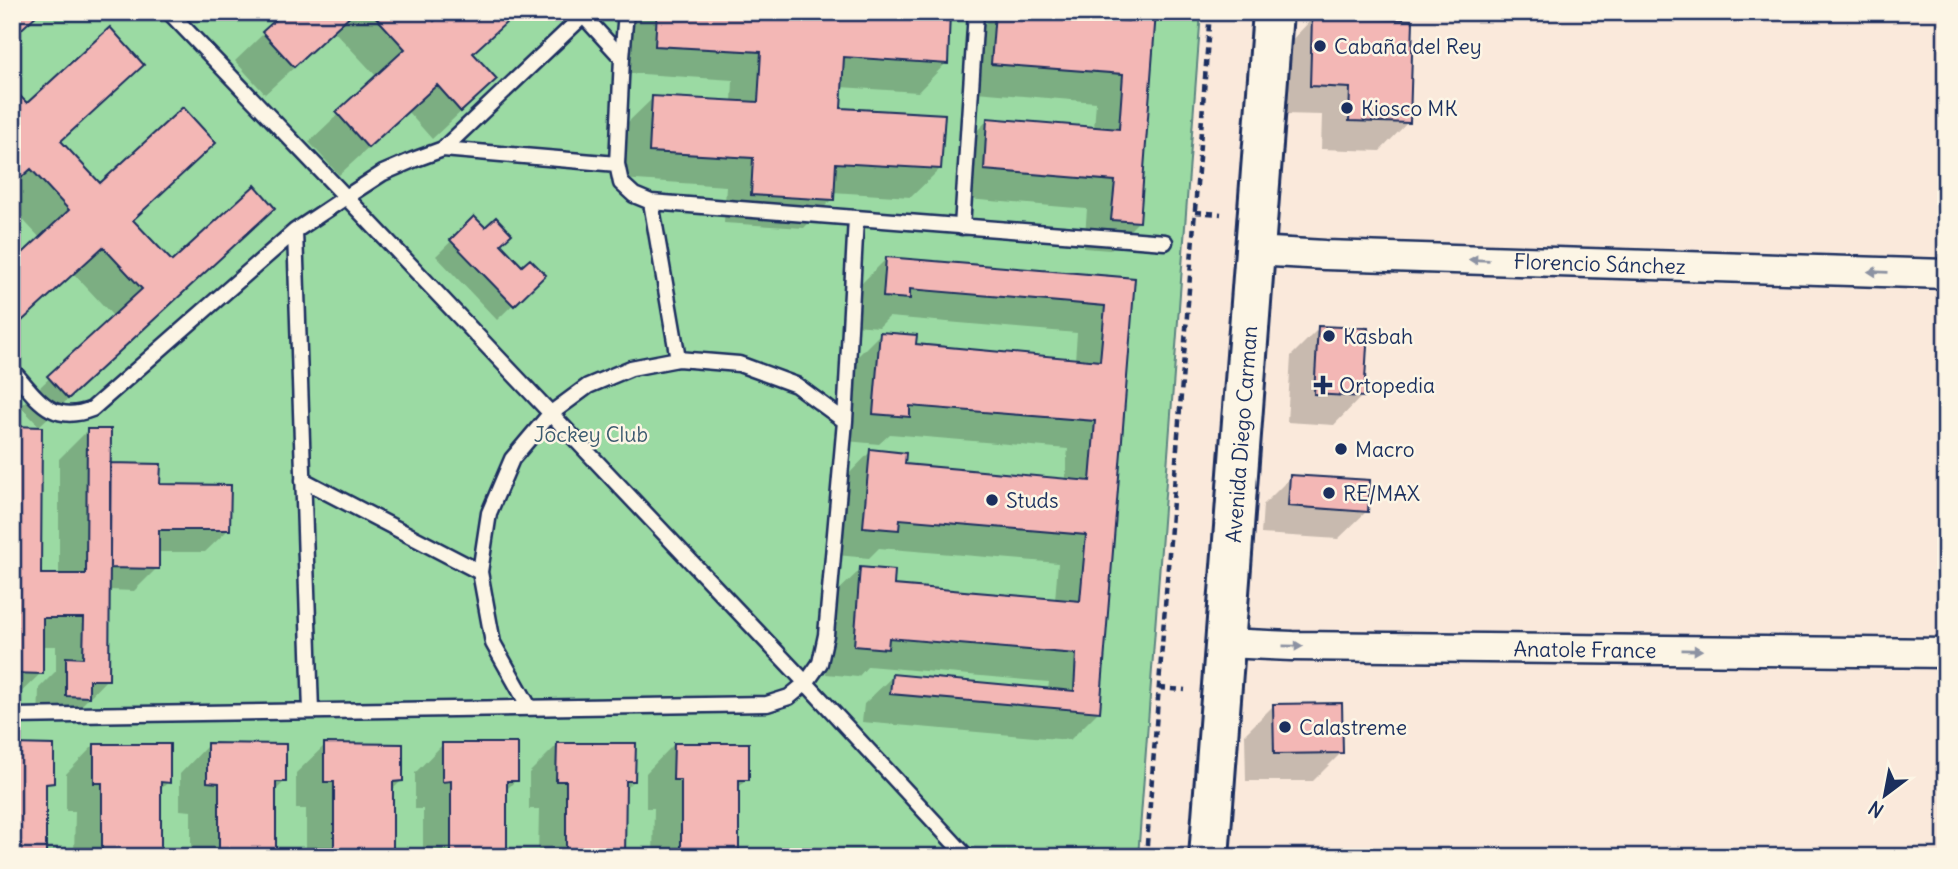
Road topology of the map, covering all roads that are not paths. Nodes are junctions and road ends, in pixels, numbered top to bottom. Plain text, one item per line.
1 (169, 12) edge
2 (626, 12) edge
3 (976, 12) edge
4 (1273, 12) edge
5 (582, 14) edge
6 (622, 58) junction
7 (443, 149) junction
8 (617, 164) junction
9 (346, 197) junction
10 (652, 202) junction
11 (856, 218) junction
12 (962, 227) junction
13 (295, 231) junction
14 (1165, 243) dead end
15 (1255, 251) junction
16 (1946, 274) edge
17 (678, 359) junction
18 (12, 370) edge
19 (550, 414) junction
20 (845, 421) junction
21 (303, 480) junction
22 (480, 572) junction
23 (1225, 643) junction
24 (1946, 653) edge
25 (806, 682) junction
26 (529, 707) junction
27 (311, 711) junction
28 (12, 716) edge
29 (967, 857) edge
30 (1209, 857) edge

1 - 9 lane
2 - 6 lane
3 - 12 lane
4 - 15 main road, Avenida Diego Carman
5 - 6 lane
5 - 7 lane
6 - 8 lane
7 - 8 lane
7 - 9 lane
8 - 10 lane
9 - 13 lane
9 - 19 lane
10 - 11 lane
10 - 17 lane
11 - 12 lane
11 - 20 lane
12 - 14 lane
13 - 18 lane
13 - 21 lane
16 -> 15 street, Florencio Sánchez
15 - 23 main road, Avenida Diego Carman
17 - 19 lane
17 - 20 lane
19 - 22 lane
19 - 25 lane
20 - 25 lane
21 - 22 lane
21 - 27 lane
22 - 26 lane
23 -> 24 street, Anatole France
23 - 30 main road, Avenida Diego Carman
25 - 26 lane
25 - 29 lane
26 - 27 lane
27 - 28 lane

